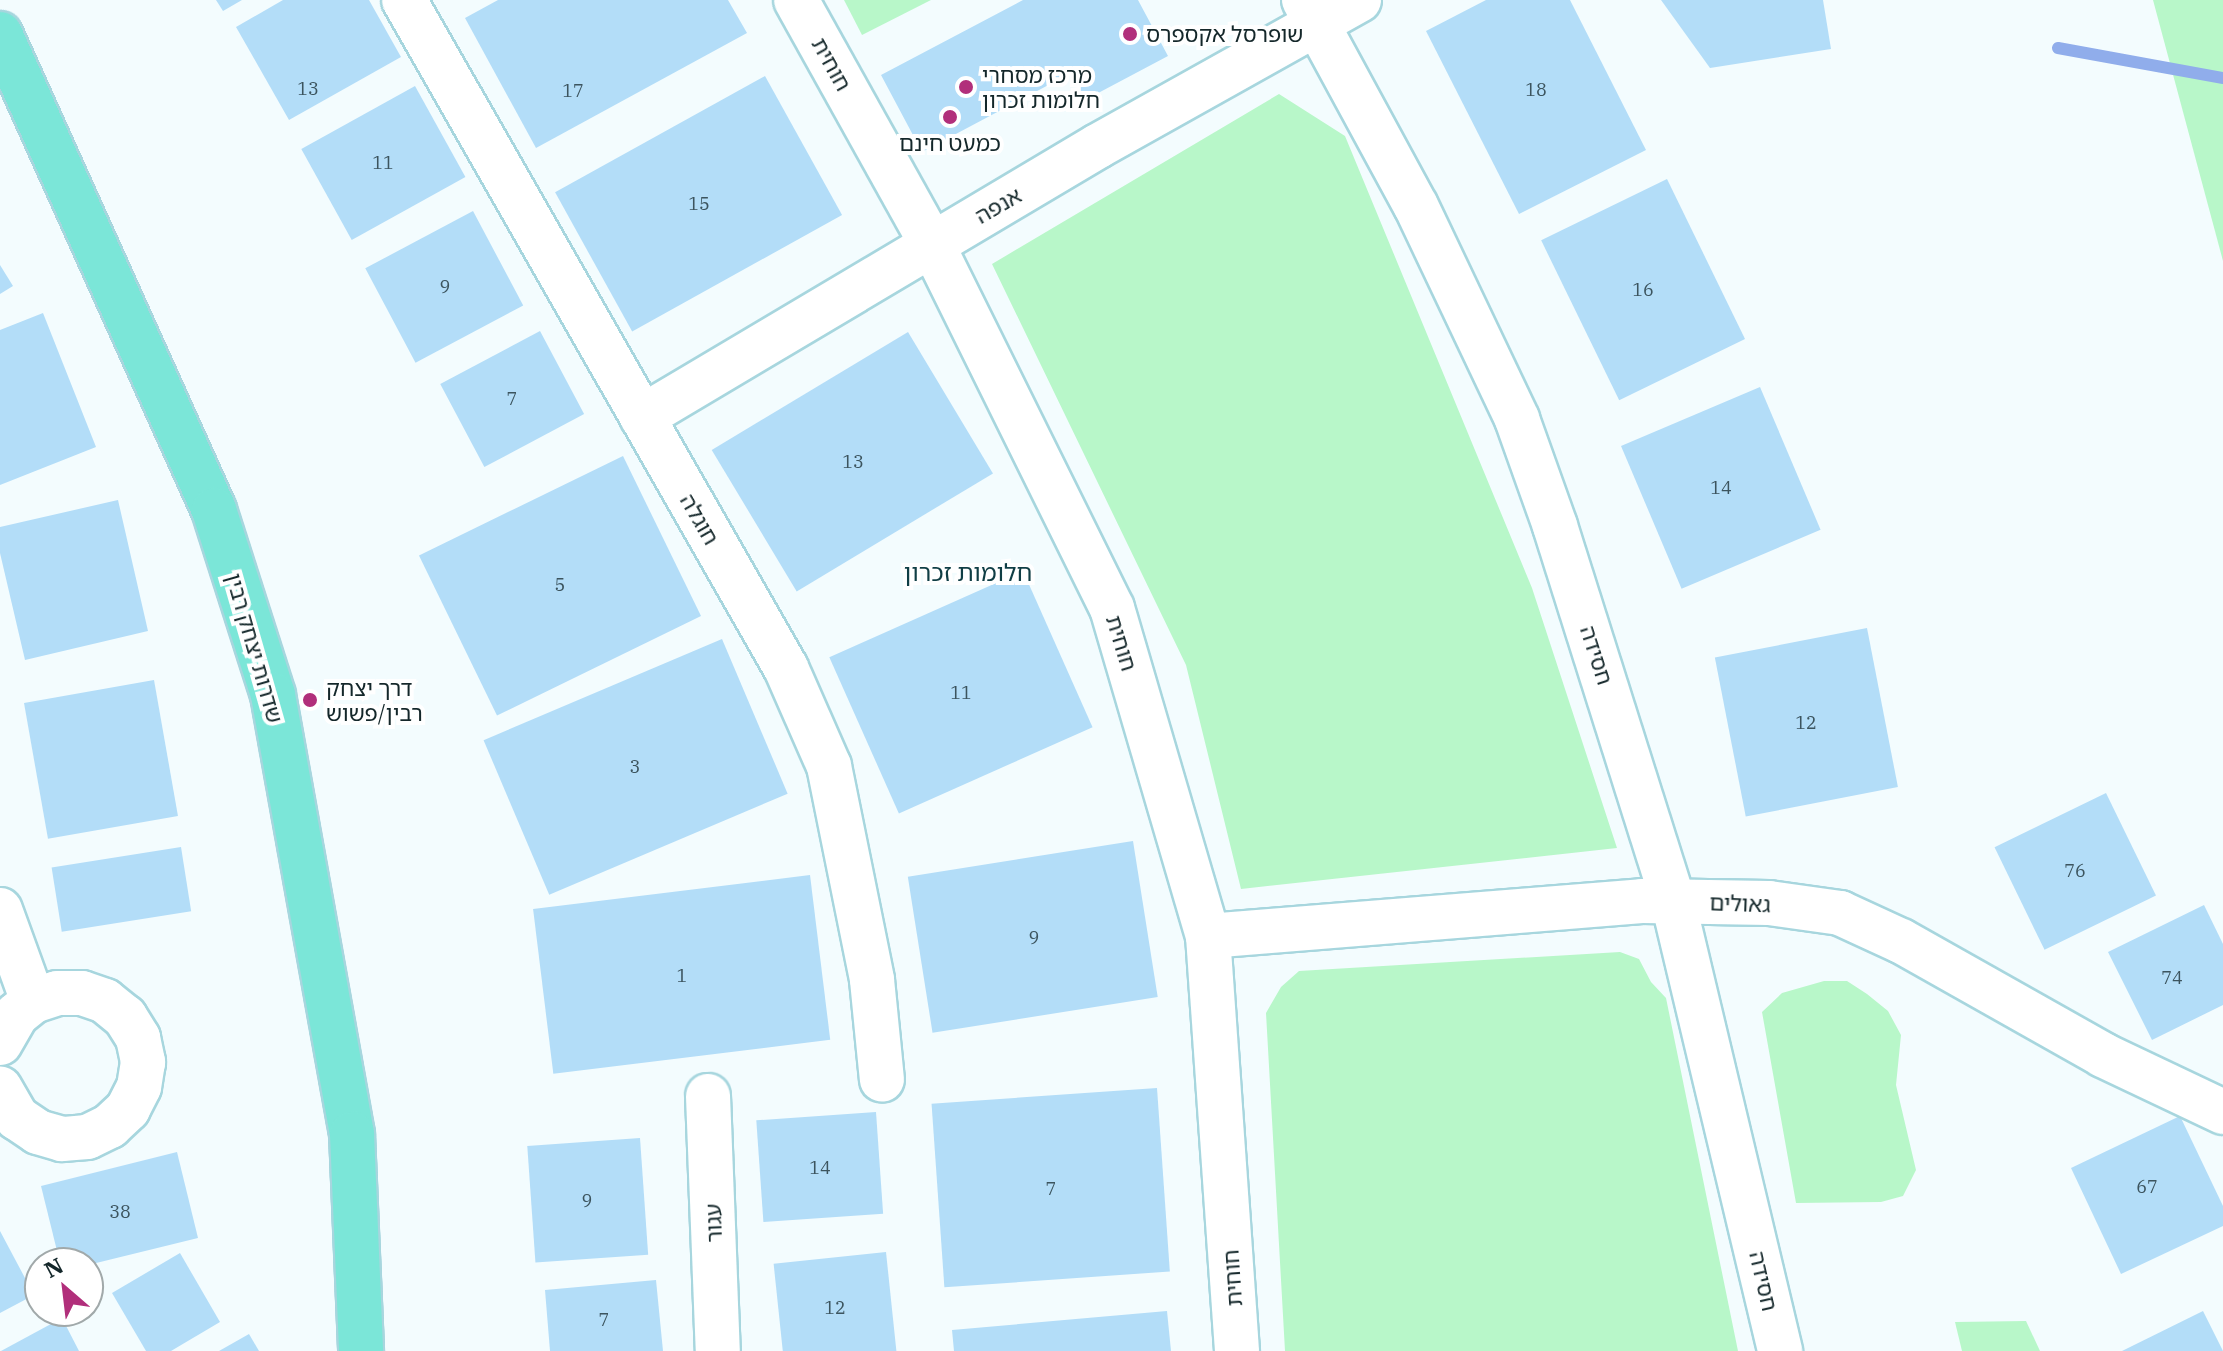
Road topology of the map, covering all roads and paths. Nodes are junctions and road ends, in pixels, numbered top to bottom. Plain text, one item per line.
1 (404, 0) edge
2 (796, 0) edge
3 (1359, 0) edge
4 (1310, 12) edge
5 (0, 34) edge
6 (932, 244) junction
7 (642, 417) junction
8 (1673, 901) junction
9 (0, 910) edge
10 (1208, 936) junction
11 (33, 1001) junction
12 (0, 1043) edge
13 (882, 1080) dead end
14 (1, 1095) edge
15 (708, 1096) dead end
16 (2223, 1112) edge
17 (361, 1351) edge
18 (718, 1351) edge
19 (1237, 1351) edge
20 (1780, 1351) edge

1 - 7 street, חוגלה
2 - 6 street, חוחית
3 - 4 street, אנפה
4 - 6 street, אנפה
4 - 8 street, חסידה
5 - 17 main road, שדרות יצחק רבין
6 - 7 street, אנפה
6 - 10 street, חוחית
7 - 13 street, חוגלה
8 - 10 street, גאולים
8 - 16 street, גאולים
8 - 20 street, חסידה
9 - 11 street
10 - 19 street, חוחית
11 - 12 street
11 - 14 street
15 - 18 street, עגור

